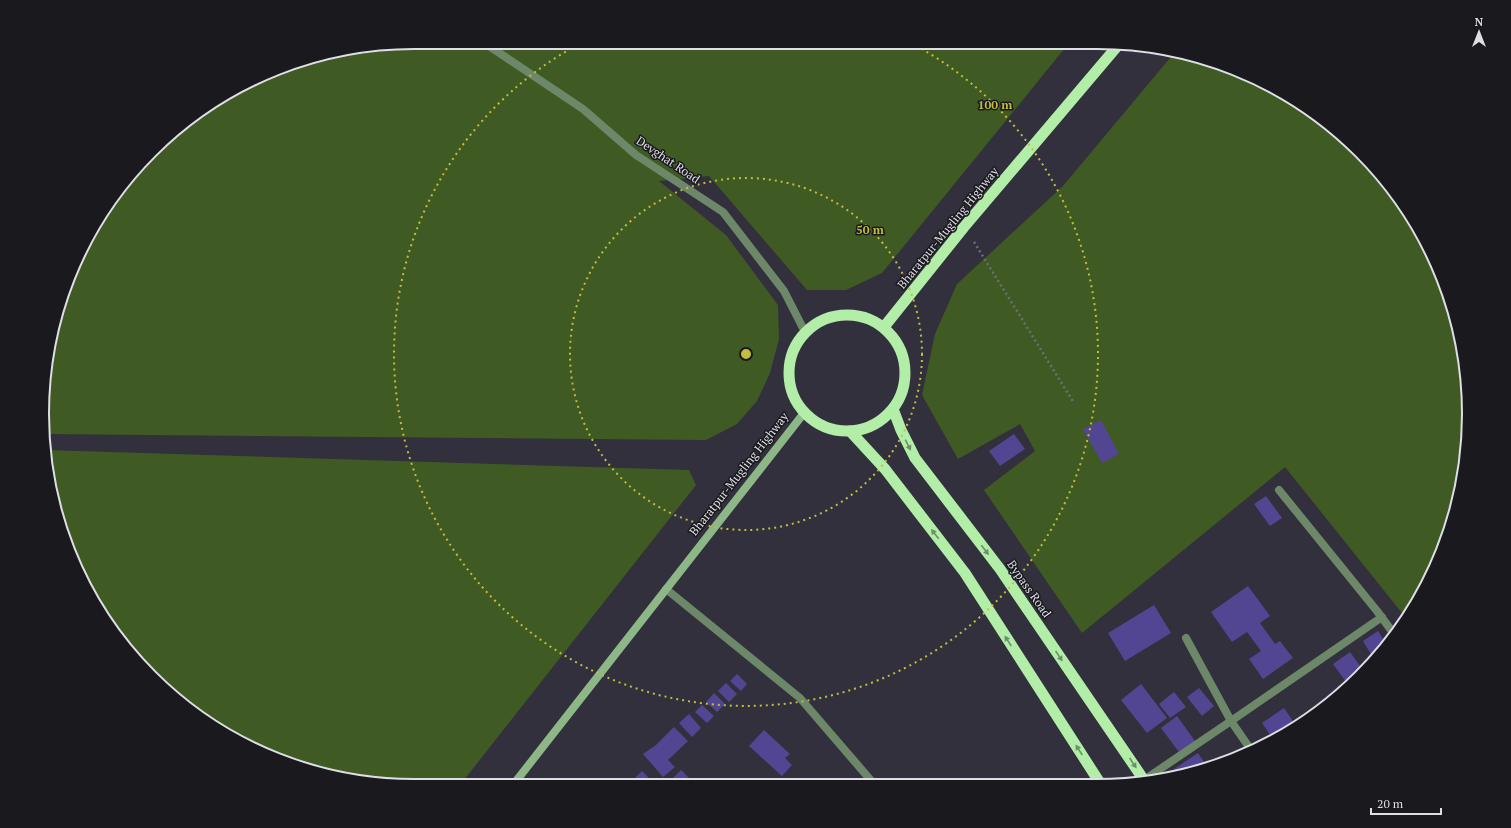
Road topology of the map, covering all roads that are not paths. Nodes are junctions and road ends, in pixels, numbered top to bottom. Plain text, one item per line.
1 (493, 49) edge
2 (1114, 50) edge
3 (884, 328) junction
4 (805, 332) junction
5 (893, 409) junction
6 (804, 413) junction
7 (850, 431) junction
8 (1279, 490) dead end
9 (666, 589) junction
10 (1382, 617) junction
11 (1391, 630) edge
12 (1186, 638) dead end
13 (1231, 721) junction
14 (1247, 746) edge
15 (1156, 774) edge
16 (1141, 776) edge
17 (518, 779) edge
18 (870, 779) edge
19 (1097, 779) edge

1 - 4 street, Devghat Road
2 - 3 highway, Bharatpur-Mugling Highway
3 - 4 highway
3 - 5 highway, Bharatpur-Mugling Highway
4 - 6 highway
5 - 7 highway, Bharatpur-Mugling Highway
5 -> 16 highway, Bypass Road
6 - 7 highway, Bharatpur-Mugling Highway
6 - 9 main road, Bharatpur-Mugling Highway
19 -> 7 highway
8 - 10 street
9 - 17 main road, Bharatpur-Mugling Highway
9 - 18 street
10 - 11 street
10 - 13 street
12 - 13 street
13 - 14 street
13 - 15 street

